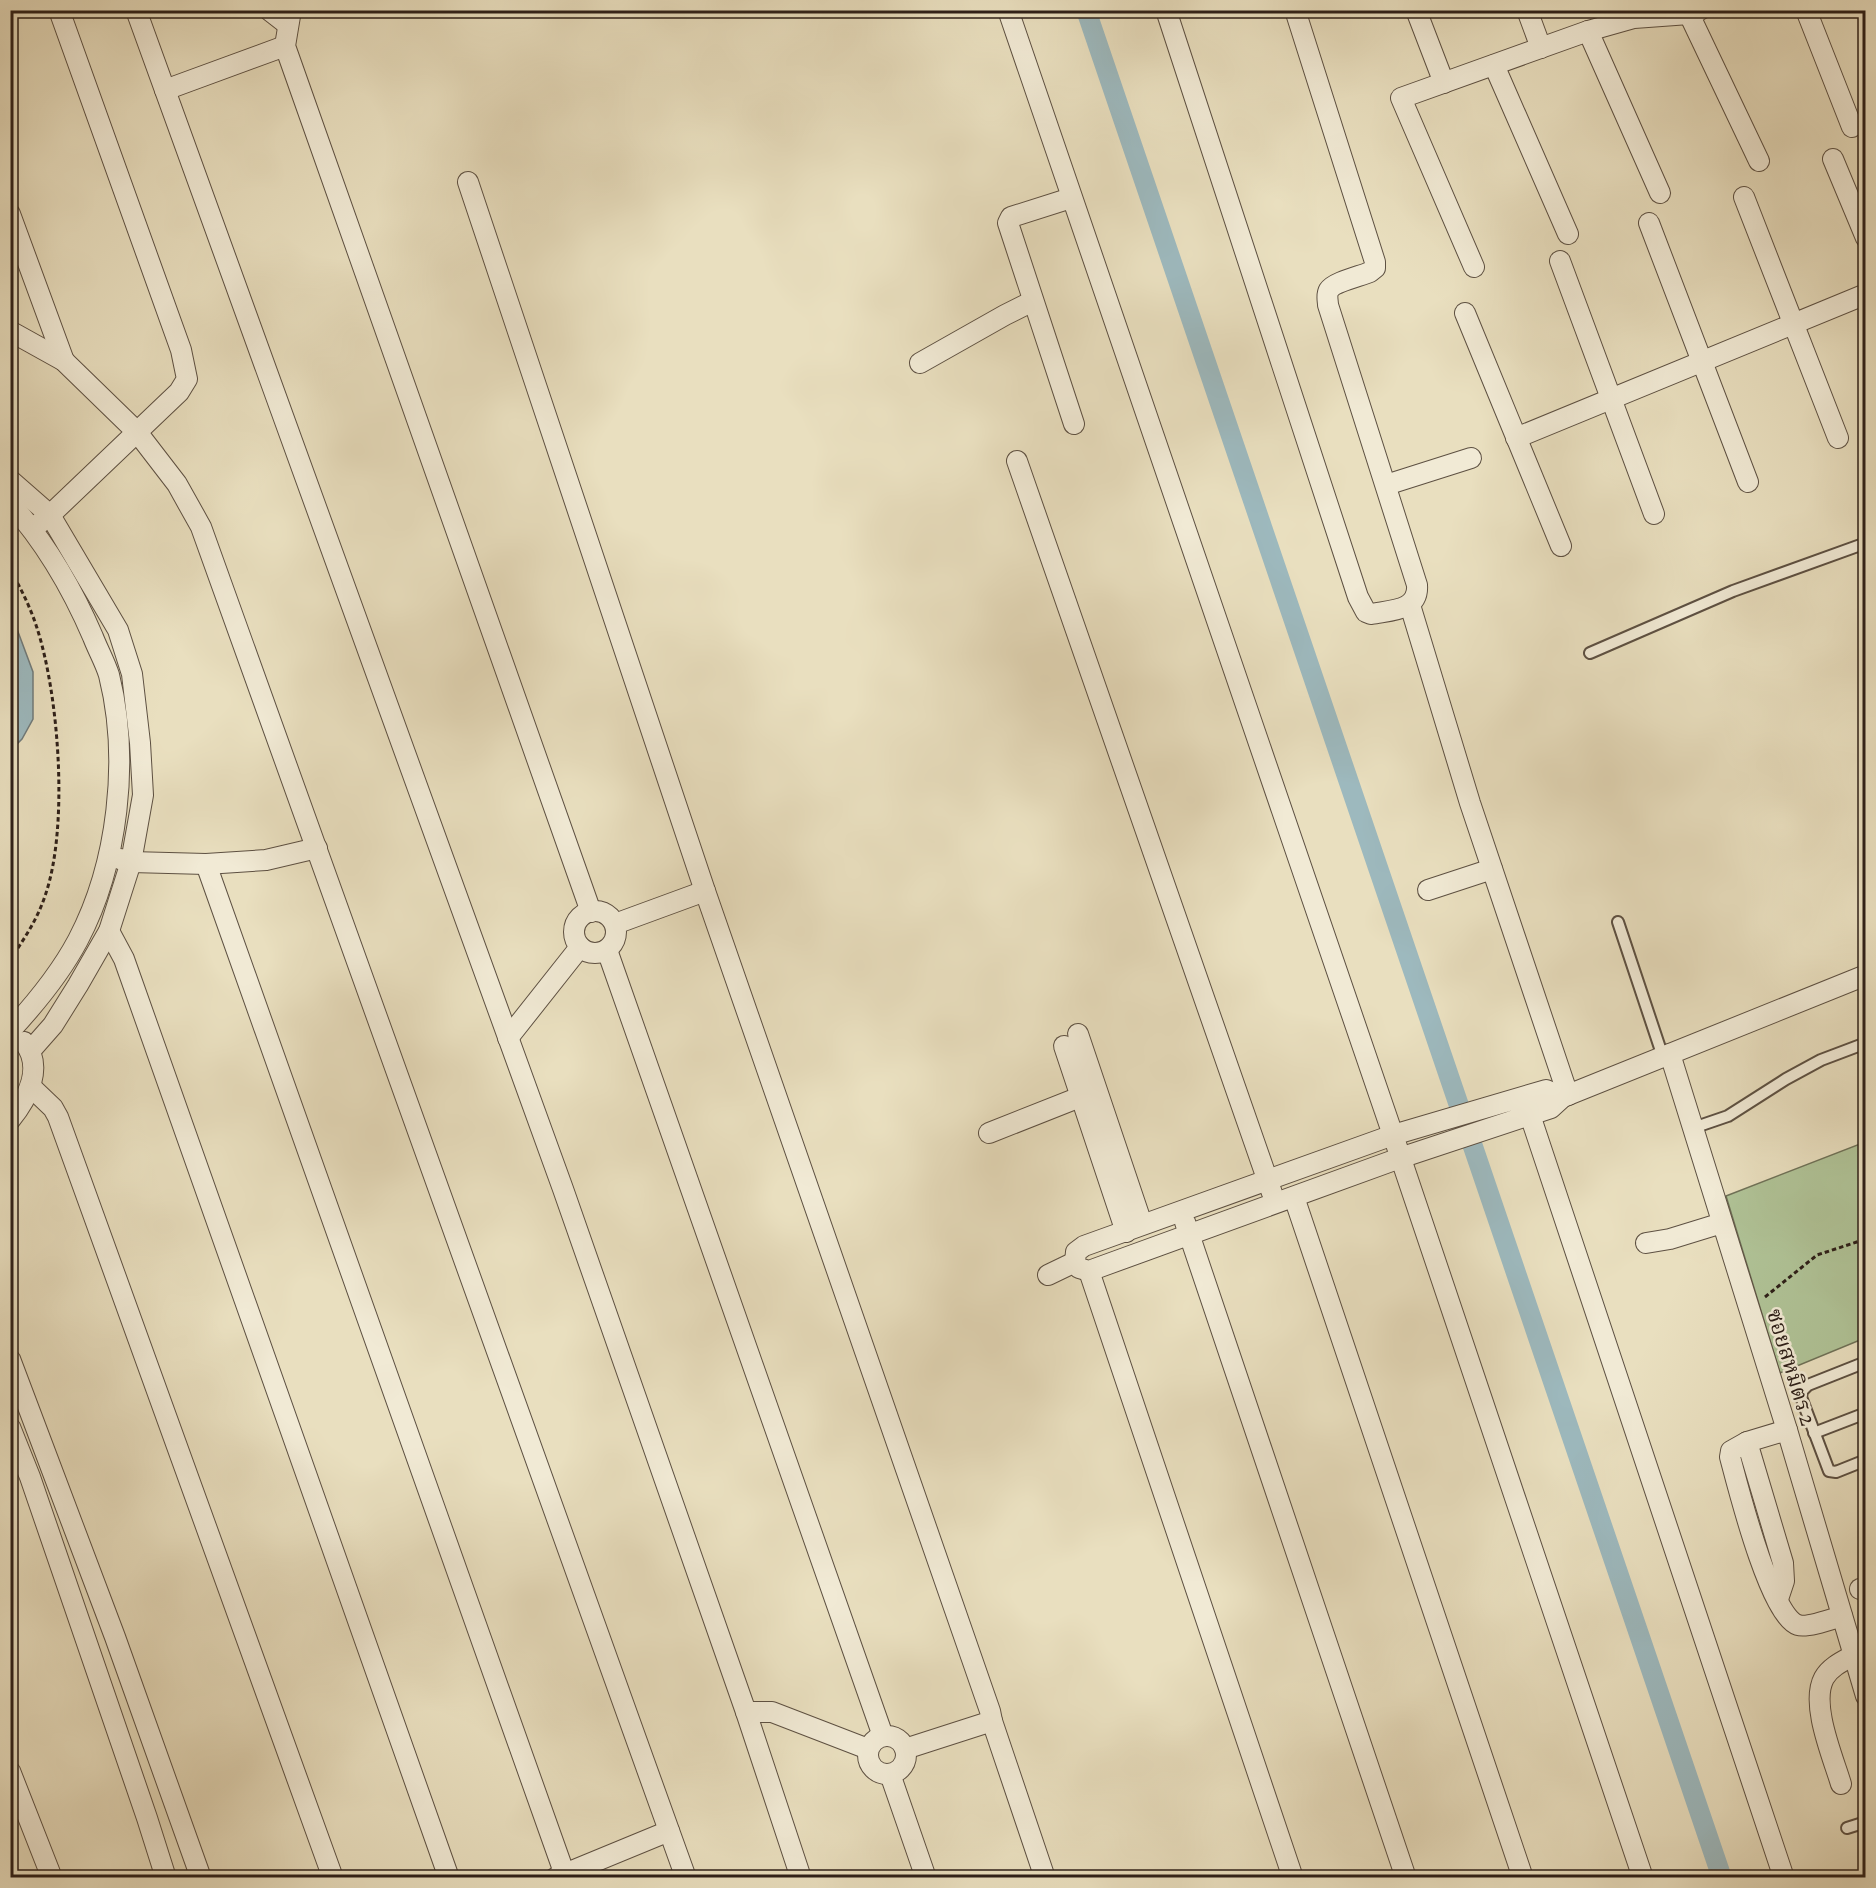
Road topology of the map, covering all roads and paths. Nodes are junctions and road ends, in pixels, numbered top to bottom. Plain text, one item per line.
1 (59, 10) edge
2 (136, 10) edge
3 (270, 10) edge
4 (1008, 10) edge
5 (1166, 10) edge
6 (1295, 10) edge
7 (1416, 10) edge
8 (1527, 10) edge
9 (1806, 10) edge
10 (1695, 12) edge
11 (1632, 14) edge
12 (289, 17) edge
13 (1588, 31) junction
14 (285, 46) junction
15 (1541, 48) junction
16 (1494, 65) junction
17 (1444, 83) junction
18 (165, 90) junction
19 (1852, 127) dead end
20 (1833, 159) dead end
21 (1759, 161) dead end
22 (468, 182) dead end
23 (1660, 193) dead end
24 (1744, 197) dead end
25 (1071, 198) junction
26 (10, 214) edge
27 (1649, 223) dead end
28 (1568, 234) dead end
29 (1866, 238) edge
30 (1560, 261) dead end
31 (1474, 267) dead end
32 (1866, 294) edge
33 (1033, 301) junction
34 (1465, 313) dead end
35 (1793, 323) junction
36 (10, 331) edge
37 (64, 361) junction
38 (1702, 361) junction
39 (920, 363) dead end
40 (1611, 398) junction
41 (1074, 424) dead end
42 (137, 432) junction
43 (1516, 438) junction
44 (1838, 438) dead end
45 (1471, 458) dead end
46 (1017, 461) dead end
47 (10, 480) edge
48 (1748, 482) dead end
49 (1386, 485) junction
50 (10, 502) edge
51 (1654, 514) dead end
52 (50, 515) junction
53 (32, 529) junction
54 (1866, 543) edge
55 (1561, 546) dead end
56 (10, 570) edge
57 (1410, 605) junction
58 (1590, 653) dead end
59 (317, 848) junction
60 (108, 855) junction
61 (131, 862) junction
62 (206, 864) junction
63 (1492, 869) junction
64 (1428, 890) dead end
65 (705, 891) junction
66 (591, 912) junction
67 (1618, 922) dead end
68 (615, 924) junction
69 (109, 931) junction
70 (580, 947) junction
71 (607, 950) junction
72 (10, 960) edge
73 (1866, 975) edge
74 (10, 1032) edge
75 (508, 1038) junction
76 (1866, 1043) edge
77 (31, 1050) junction
78 (1666, 1056) junction
79 (31, 1087) junction
80 (1566, 1096) junction
81 (1080, 1097) junction
82 (1527, 1106) junction
83 (1504, 1113) junction
84 (10, 1120) edge
85 (1693, 1128) junction
86 (989, 1133) dead end
87 (1393, 1135) junction
88 (1400, 1158) junction
89 (1268, 1180) junction
90 (1285, 1200) junction
91 (1181, 1211) junction
92 (1722, 1223) junction
93 (1134, 1228) junction
94 (1189, 1235) junction
95 (1866, 1239) edge
96 (1646, 1243) dead end
97 (1082, 1267) junction
98 (1048, 1275) dead end
99 (1749, 1310) junction
100 (10, 1359) edge
101 (1866, 1362) edge
102 (1866, 1413) edge
103 (10, 1427) edge
104 (1787, 1430) junction
105 (1814, 1434) junction
106 (1866, 1460) edge
107 (77, 1536) junction
108 (53, 1545) junction
109 (1842, 1616) junction
110 (1854, 1655) junction
111 (1866, 1696) edge
112 (746, 1712) junction
113 (992, 1721) junction
114 (876, 1742) junction
115 (905, 1749) junction
116 (10, 1771) edge
117 (890, 1774) junction
118 (1841, 1784) dead end
119 (1866, 1822) edge
120 (1847, 1828) dead end
121 (669, 1831) junction
122 (562, 1876) edge
123 (52, 1878) edge
124 (166, 1878) edge
125 (201, 1878) edge
126 (333, 1878) edge
127 (449, 1878) edge
128 (686, 1878) edge
129 (801, 1878) edge
130 (926, 1878) edge
131 (1045, 1878) edge
132 (1293, 1878) edge
133 (1406, 1878) edge
134 (1523, 1878) edge
135 (1643, 1878) edge
136 (1784, 1878) edge

1 - 42 street
2 - 18 street
3 - 12 street
4 - 25 street
5 - 57 street
6 - 49 street
7 - 17 street
8 - 15 street
9 - 19 street
10 - 11 street
10 - 21 street
11 - 13 street
12 - 14 street
13 - 15 street
13 - 23 street
14 - 18 street
14 - 66 street
15 - 16 street
16 - 17 street
16 - 28 street
17 - 31 street
18 - 75 street
20 - 29 street
22 - 65 street
24 - 35 street
25 - 33 street
25 - 87 street
26 - 37 street
27 - 38 street
30 - 40 street
32 - 35 street
33 - 39 street
33 - 41 street
34 - 43 street
35 - 38 street
35 - 44 street
36 - 37 street
37 - 42 street
38 - 40 street
38 - 48 street
40 - 43 street
40 - 51 street
42 - 52 street
42 - 59 street
43 - 55 street
45 - 49 street
46 - 89 street
47 - 52 street
49 - 57 street
50 - 53 street
52 - 53 street
52 - 61 street
53 - 60 street
54 - 58 lane
56 - 72 path
57 - 63 street
59 - 62 street
59 - 121 street
60 - 61 street
60 - 74 street
61 - 62 street
61 - 69 street
62 - 122 street
63 - 64 street
63 - 80 street
65 - 68 street
65 - 113 street
66 - 68 street
66 - 70 street
67 - 78 lane
68 - 71 street
69 - 77 street
69 - 127 street
70 - 71 street
70 - 75 street
71 - 114 street
73 - 78 street
74 - 77 street
75 - 112 street
76 - 85 lane
77 - 79 street
78 - 80 street
78 - 85 street, ซอยสหมิตร 2
79 - 84 street
79 - 126 street
80 - 82 street
81 - 86 street
81 - 93 street
81 - 93 street
82 - 83 street
82 - 136 street
83 - 87 street
83 - 88 street
85 - 92 street, ซอยสหมิตร 2
87 - 88 street
87 - 89 street
88 - 90 street
88 - 135 street
89 - 90 street
89 - 91 street
90 - 94 street
90 - 134 street
91 - 93 street
91 - 94 street
92 - 96 street
92 - 99 street, ซอยสหมิตร 2
93 - 97 street
94 - 97 street
94 - 133 street
95 - 99 path
97 - 98 street
97 - 132 street
99 - 104 street, ซอยสหมิตร 2
100 - 107 street
101 - 105 lane
102 - 105 lane
103 - 108 street
104 - 109 street, ซอยสหมิตร 2
104 - 109 street
105 - 106 lane
107 - 108 street
107 - 125 street
108 - 124 street
109 - 110 street, ซอยสหมิตร 2
110 - 111 street, ซอยสหมิตร 2
110 - 118 street
112 - 114 street
112 - 129 street
113 - 115 street
113 - 131 street
114 - 115 street
114 - 117 street
115 - 117 street
116 - 123 street
117 - 130 street
119 - 120 lane
121 - 122 street
121 - 128 street

